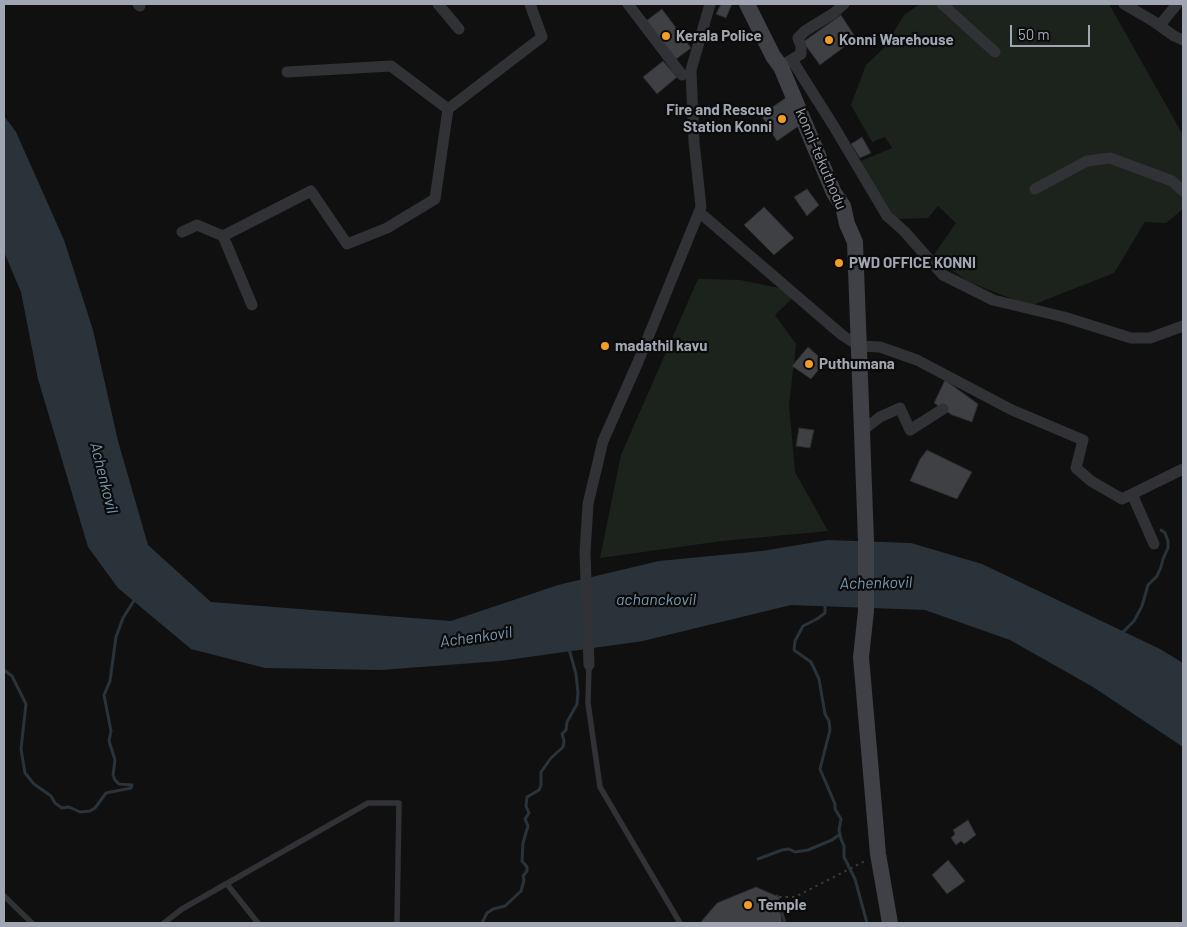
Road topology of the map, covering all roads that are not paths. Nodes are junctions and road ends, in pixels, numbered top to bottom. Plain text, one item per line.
1 (438, 4) edge
2 (530, 4) edge
3 (628, 4) edge
4 (710, 4) edge
5 (747, 4) edge
6 (844, 4) edge
7 (942, 4) edge
8 (1124, 4) edge
9 (1177, 4) edge
10 (1160, 26) junction
11 (459, 29) dead end
12 (1183, 40) edge
13 (995, 52) dead end
14 (786, 63) junction
15 (287, 72) dead end
16 (682, 75) dead end
17 (448, 109) junction
18 (1035, 189) dead end
19 (1183, 191) edge
20 (698, 212) junction
21 (182, 232) dead end
22 (223, 236) junction
23 (252, 305) dead end
24 (1183, 326) edge
25 (859, 346) junction
26 (943, 409) dead end
27 (862, 438) junction
28 (1183, 469) edge
29 (1132, 494) junction
30 (1154, 544) dead end
31 (589, 664) joint
32 (227, 884) junction
33 (4, 896) edge
34 (32, 923) edge
35 (164, 923) edge
36 (258, 923) edge
37 (397, 923) edge
38 (680, 923) edge
39 (890, 923) edge

1 - 11 street
2 - 17 street
3 - 16 street
4 - 20 street
5 - 14 main road, konni-tekuthodu
6 - 14 street
7 - 13 street
8 - 10 street
9 - 10 street
10 - 12 street
14 - 24 street
14 - 25 main road, konni-tekuthodu
15 - 17 street
17 - 22 street
18 - 19 street
20 - 25 street
20 - 31 street
21 - 22 street
22 - 23 street
25 - 27 main road, konni-tekuthodu
25 - 29 street
26 - 27 street
27 - 39 main road, konni-tekuthodu
28 - 29 street
29 - 30 street
31 - 38 lane
32 - 35 lane
32 - 36 lane
32 - 37 lane
33 - 34 lane

